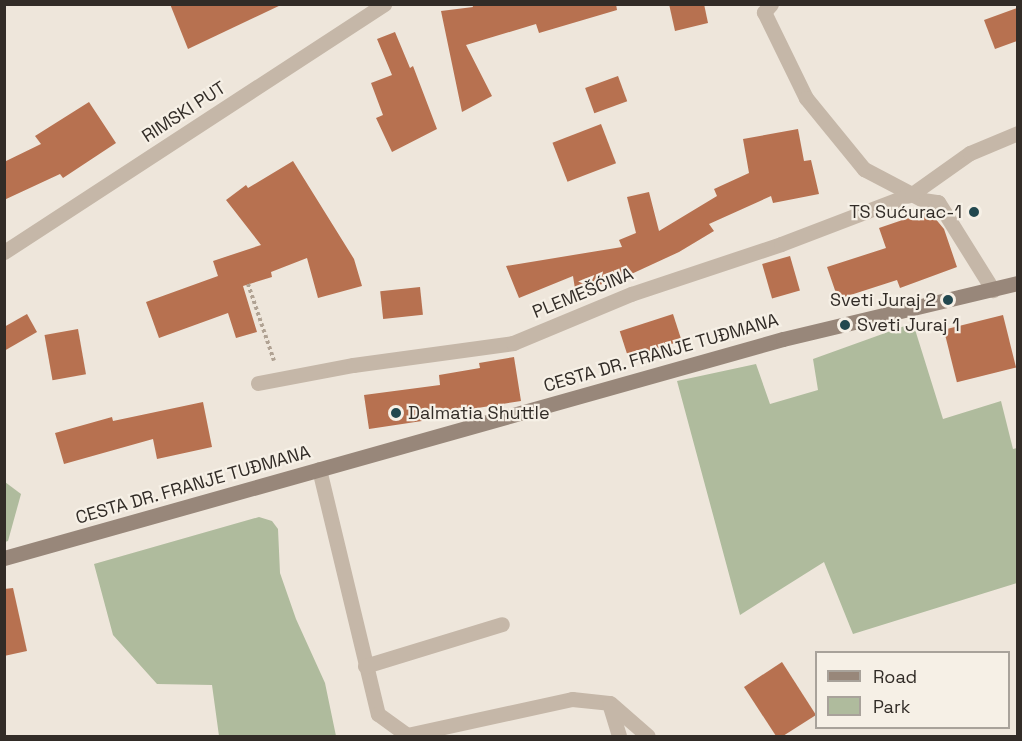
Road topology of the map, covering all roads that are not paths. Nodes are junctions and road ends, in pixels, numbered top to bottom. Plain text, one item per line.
1 (384, 4) edge
2 (771, 4) edge
3 (1017, 133) edge
4 (912, 194) junction
5 (4, 252) edge
6 (1017, 283) edge
7 (993, 290) junction
8 (258, 383) dead end
9 (319, 469) junction
10 (4, 558) edge
11 (502, 624) dead end
12 (365, 666) junction
13 (609, 703) junction
14 (619, 736) edge
15 (648, 736) edge

1 - 5 street, RIMSKI PUT
2 - 4 street
3 - 4 street, PLEMEŠĆINA
4 - 7 street
4 - 8 street, PLEMEŠĆINA
6 - 7 main road, CESTA DR. FRANJE TUĐMANA
7 - 9 main road, CESTA DR. FRANJE TUĐMANA
9 - 10 main road, CESTA DR. FRANJE TUĐMANA
9 - 12 street
11 - 12 street
12 - 13 street
13 - 14 street
13 - 15 street

